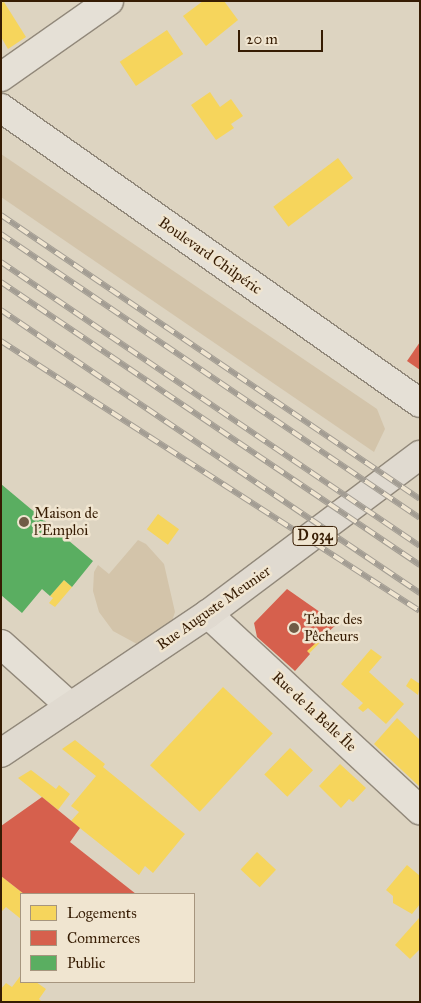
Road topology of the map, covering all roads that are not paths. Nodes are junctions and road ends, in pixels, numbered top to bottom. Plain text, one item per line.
1 (108, 1) edge
2 (1, 77) edge
3 (1, 108) edge
4 (420, 403) edge
5 (420, 455) edge
6 (208, 614) junction
7 (1, 644) edge
8 (70, 706) junction
9 (1, 753) edge
10 (420, 810) edge

1 - 2 street
3 - 4 street, Boulevard Chilpéric
5 - 6 main road, Rue Auguste Meunier / D 934
6 - 8 main road, Rue Auguste Meunier / D 934
6 - 10 street, Rue de la Belle Île
7 - 8 street
8 - 9 main road, Rue Auguste Meunier / D 934

